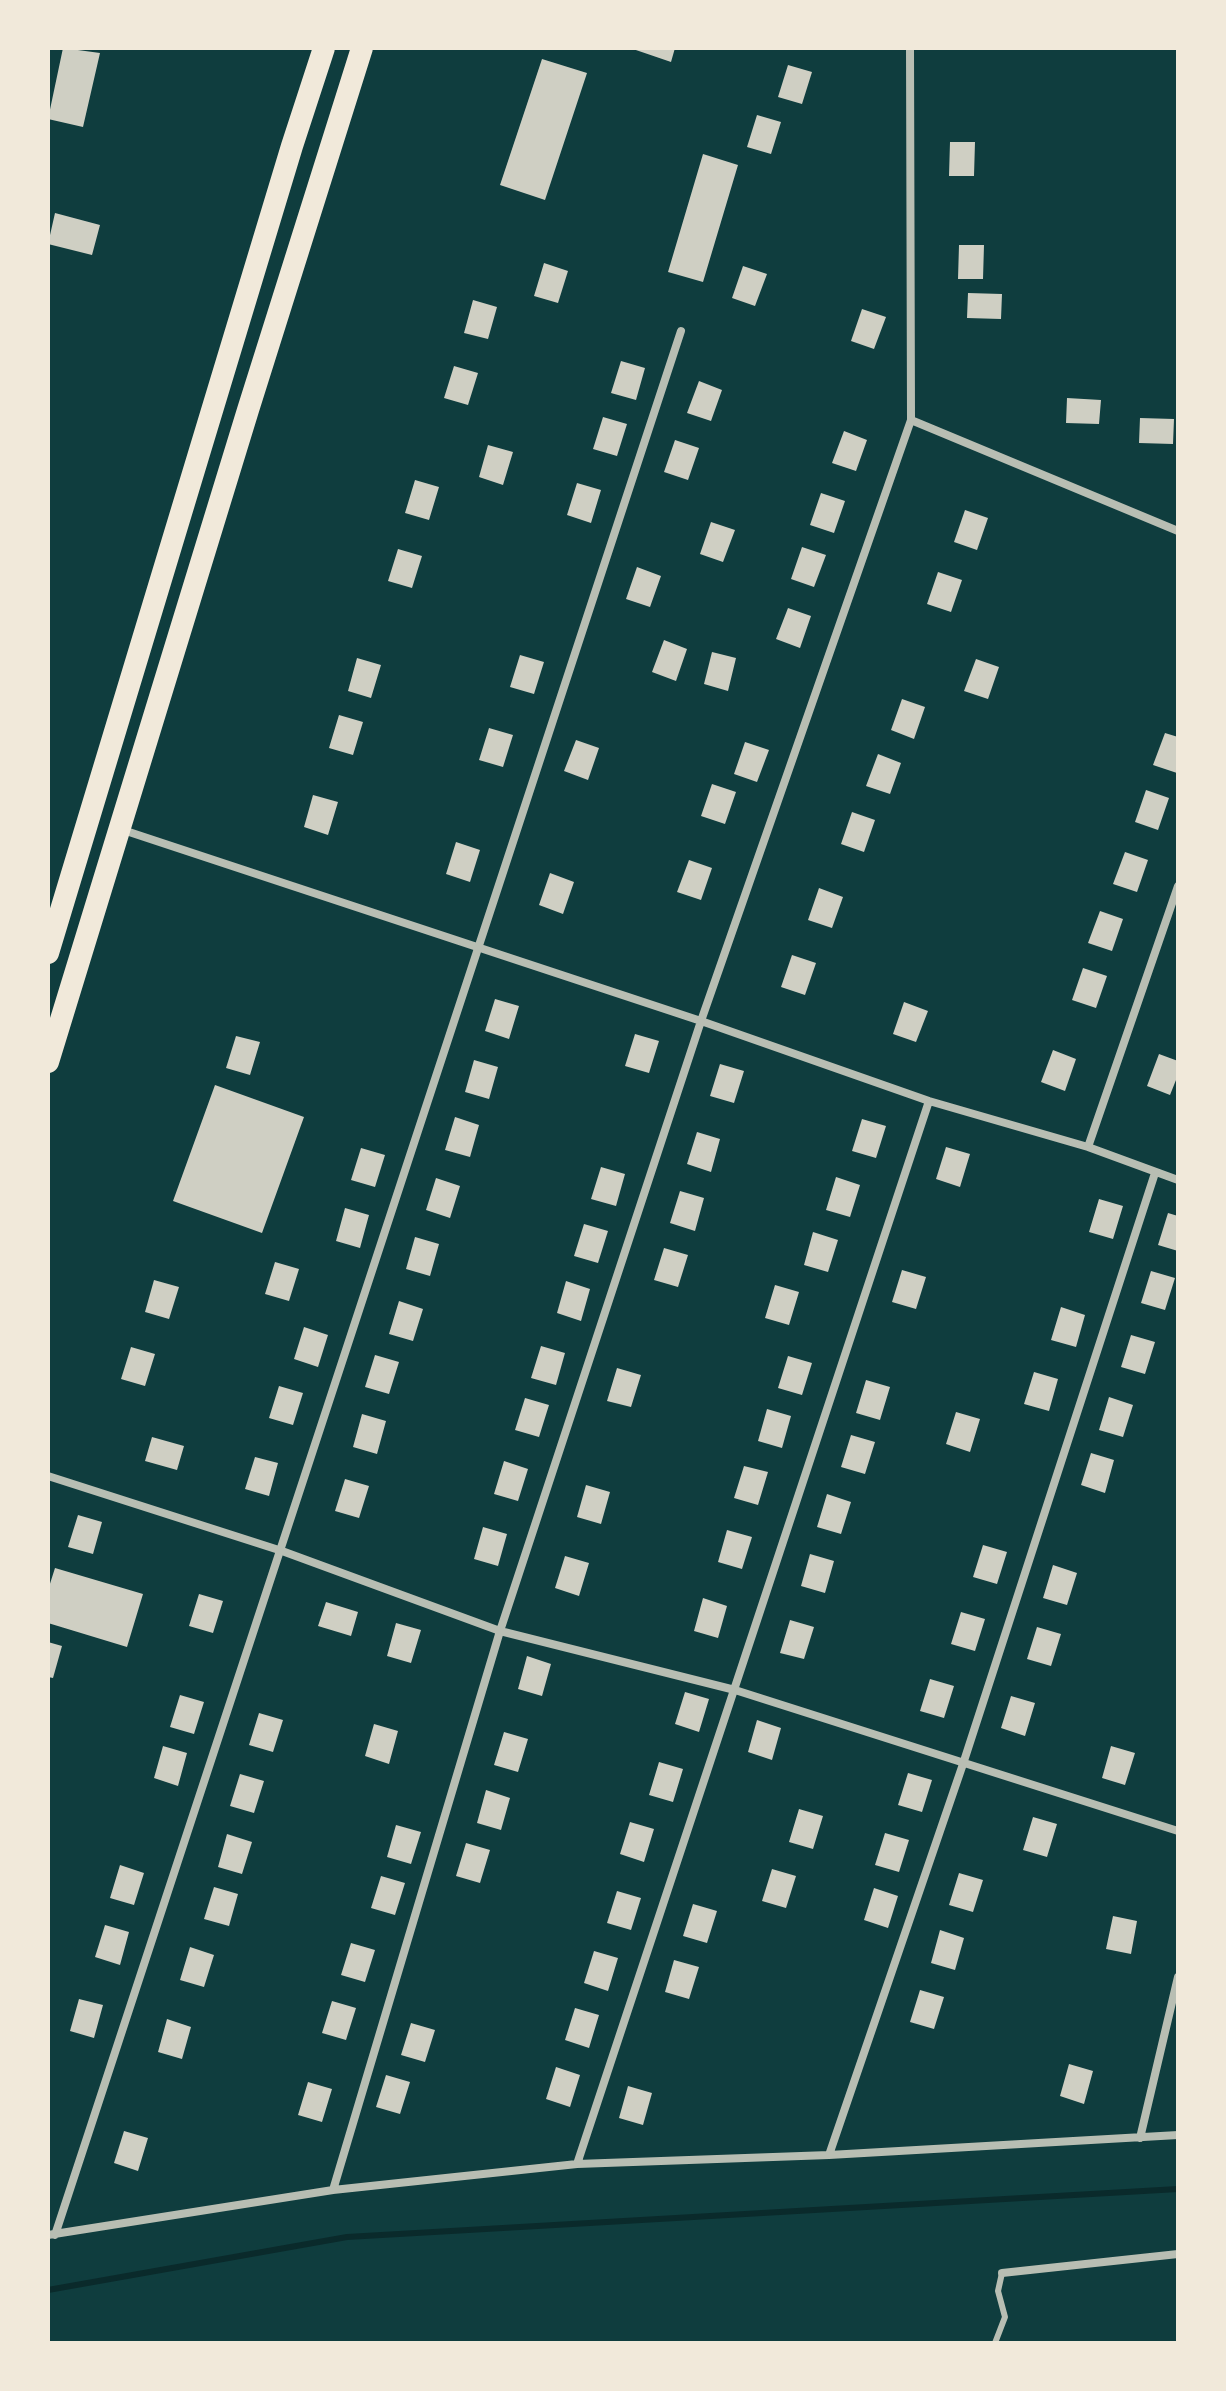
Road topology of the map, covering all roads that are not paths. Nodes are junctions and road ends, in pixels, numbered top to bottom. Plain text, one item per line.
1 (324, 48) edge
2 (362, 48) edge
3 (910, 48) edge
4 (681, 331) dead end
5 (911, 420) junction
6 (1178, 531) edge
7 (119, 829) junction
8 (1178, 886) edge
9 (480, 947) junction
10 (48, 953) edge
11 (701, 1021) junction
12 (48, 1062) edge
13 (929, 1101) junction
14 (1088, 1147) junction
15 (1155, 1173) junction
16 (1178, 1180) edge
17 (48, 1476) edge
18 (282, 1551) junction
19 (500, 1631) junction
20 (735, 1690) junction
21 (963, 1764) junction
22 (1178, 1831) edge
23 (1178, 1977) edge
24 (1178, 2135) edge
25 (1140, 2138) junction
26 (829, 2155) junction
27 (577, 2164) junction
28 (333, 2190) junction
29 (52, 2235) edge
30 (1178, 2254) edge
31 (1002, 2273) joint
32 (995, 2343) edge

1 - 10 highway
2 - 7 highway
3 - 5 street
4 - 9 street
5 - 6 street
5 - 11 street
7 - 9 street
7 - 12 highway
8 - 14 street
9 - 11 street
9 - 18 street
11 - 13 street
11 - 19 street
13 - 14 street
13 - 20 street
14 - 15 street
15 - 16 street
15 - 21 street
17 - 18 street
18 - 19 street
18 - 29 street
19 - 20 street
19 - 28 street
20 - 21 street
20 - 27 street
21 - 22 street
21 - 26 street
23 - 25 street
24 - 25 street
25 - 26 street
26 - 27 street
27 - 28 street
28 - 29 street
30 - 31 street
31 - 32 lane

